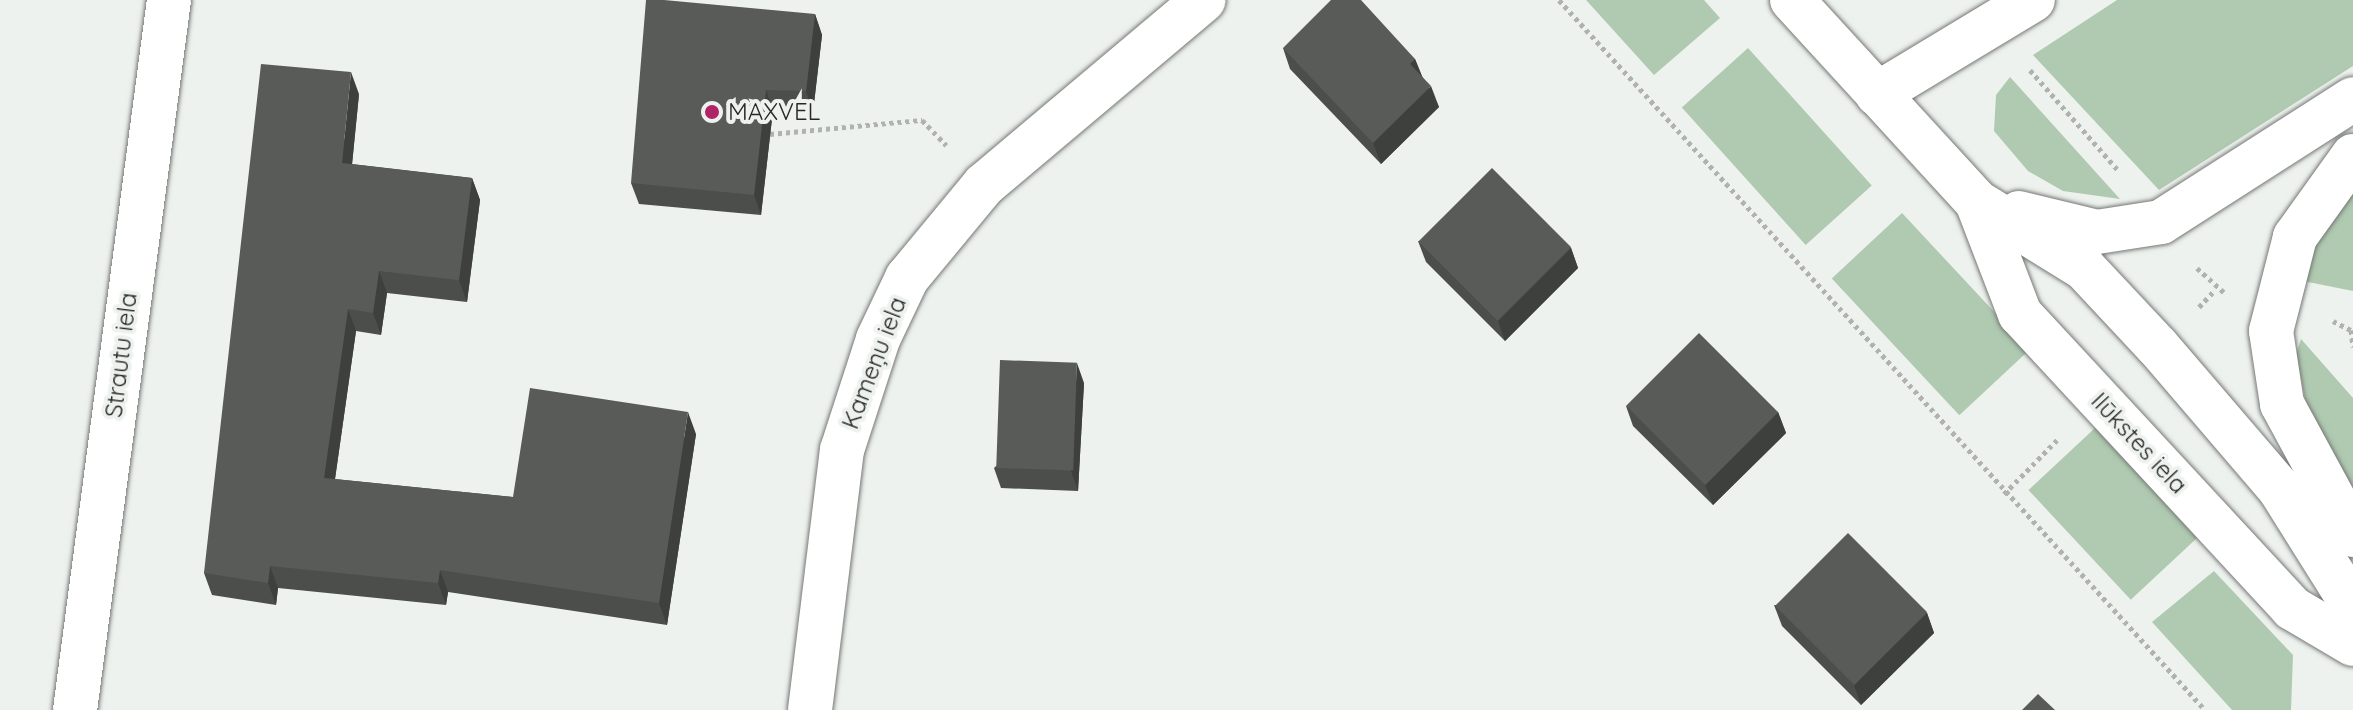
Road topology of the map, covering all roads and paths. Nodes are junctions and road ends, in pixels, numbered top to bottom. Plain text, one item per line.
1 (169, 0) edge
2 (1204, 0) edge
3 (1559, 0) edge
4 (1792, 0) edge
5 (2033, 0) edge
6 (2026, 66) dead end
7 (1877, 94) junction
8 (2353, 99) edge
9 (770, 134) dead end
10 (2353, 156) edge
11 (2130, 184) dead end
12 (984, 185) junction
13 (1977, 202) junction
14 (2186, 254) dead end
15 (2239, 296) dead end
16 (2070, 427) dead end
17 (2004, 494) junction
18 (2353, 535) edge
19 (2353, 606) edge
20 (2353, 644) edge
21 (75, 710) edge
22 (810, 710) edge
23 (2205, 710) edge

1 - 21 street, Strautu iela
2 - 12 street, Kameņu iela
3 - 17 path
4 - 7 street, Ilūkstes iela
5 - 7 street
6 - 11 path
7 - 13 street, Ilūkstes iela
8 - 13 street
9 - 12 path
10 - 18 street
12 - 22 street, Kameņu iela
13 - 19 street, Ilūkstes iela
13 - 20 street, Ilūkstes iela
14 - 15 path
16 - 17 path
17 - 23 path

